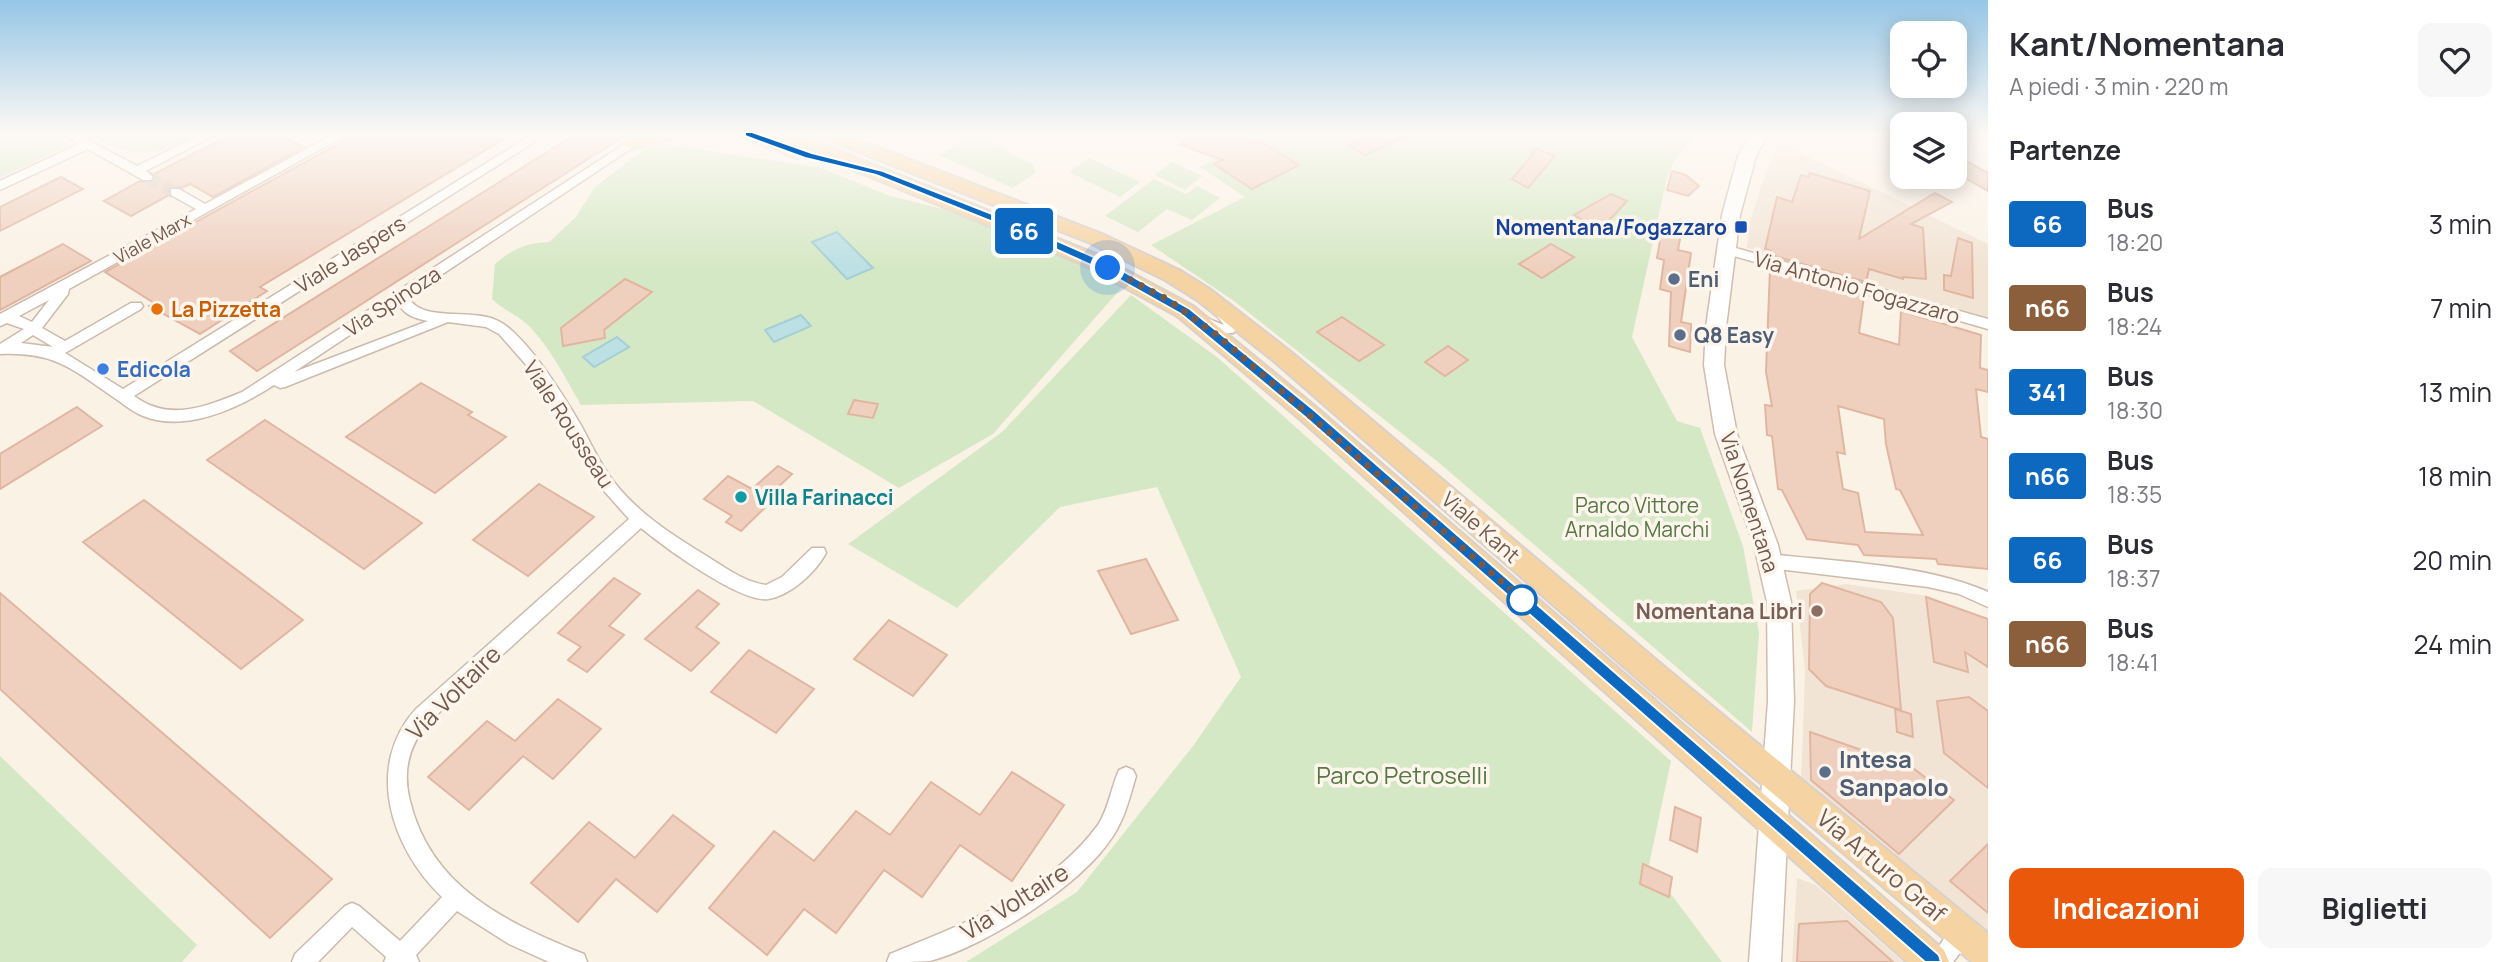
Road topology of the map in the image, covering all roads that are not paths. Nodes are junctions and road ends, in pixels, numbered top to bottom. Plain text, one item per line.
1 (260, 179) edge
2 (469, 179) edge
3 (579, 179) edge
4 (894, 179) edge
5 (944, 179) edge
6 (1739, 179) edge
7 (947, 180) joint
8 (174, 192) tunnel mouth
9 (205, 209) junction
10 (1726, 249) junction
11 (1172, 275) junction
12 (72, 282) junction
13 (401, 296) junction
14 (136, 306) dead end
15 (1189, 314) junction
16 (454, 318) junction
17 (2, 319) edge
18 (1988, 324) edge
19 (36, 328) junction
20 (0, 349) edge
21 (62, 349) junction
22 (1239, 354) junction
23 (1283, 357) junction
24 (123, 396) junction
25 (247, 396) junction
26 (640, 519) junction
27 (818, 553) dead end
28 (1770, 561) junction
29 (1988, 600) edge
30 (1126, 776) dead end
31 (1776, 776) junction
32 (1773, 822) junction
33 (456, 897) junction
34 (1980, 947) edge
35 (401, 960) edge
36 (303, 962) edge
37 (576, 962) edge
38 (898, 962) edge
39 (1765, 962) edge
40 (1932, 962) edge
41 (1940, 962) edge

1 - 9 street, Viale Marx
2 - 24 street, Viale Jaspers
3 - 13 street, Via Spinoza
4 - 15 main road, Viale Kant
5 - 7 main road, Viale Kant
6 - 10 main road, Via Nomentana
7 - 11 main road, Viale Kant
8 - 9 street
9 - 12 street, Viale Marx
10 - 18 street, Via Antonio Fogazzaro
10 - 28 main road, Via Nomentana
11 - 15 street, Viale Kant
11 - 23 main road, Viale Kant
12 - 17 street, Viale Marx
12 - 19 street, Viale Marx
13 - 16 street, Viale Rousseau
13 - 25 street, Via Spinoza
14 - 21 street
15 - 22 main road, Viale Kant
16 - 25 street
16 - 26 street, Viale Rousseau
17 - 19 street, Via Spinoza
19 - 20 street, Viale Marx
19 - 21 street, Via Spinoza
20 - 21 street
21 - 24 street, Via Spinoza
22 - 23 main road, Viale Kant
22 - 32 main road, Viale Kant
23 - 31 main road, Viale Kant
24 - 25 street, Via Spinoza
26 - 27 street, Viale Rousseau
26 - 33 street, Via Voltaire
28 - 29 street
28 - 31 main road, Via Nomentana
30 - 38 street, Via Voltaire
31 - 32 main road, Via Nomentana
31 - 34 main road, Via Arturo Graf
32 - 39 main road, Via Nomentana
32 - 40 main road, Via Arturo Graf
33 - 35 street
33 - 37 street, Via Voltaire
34 - 41 street
35 - 36 street

